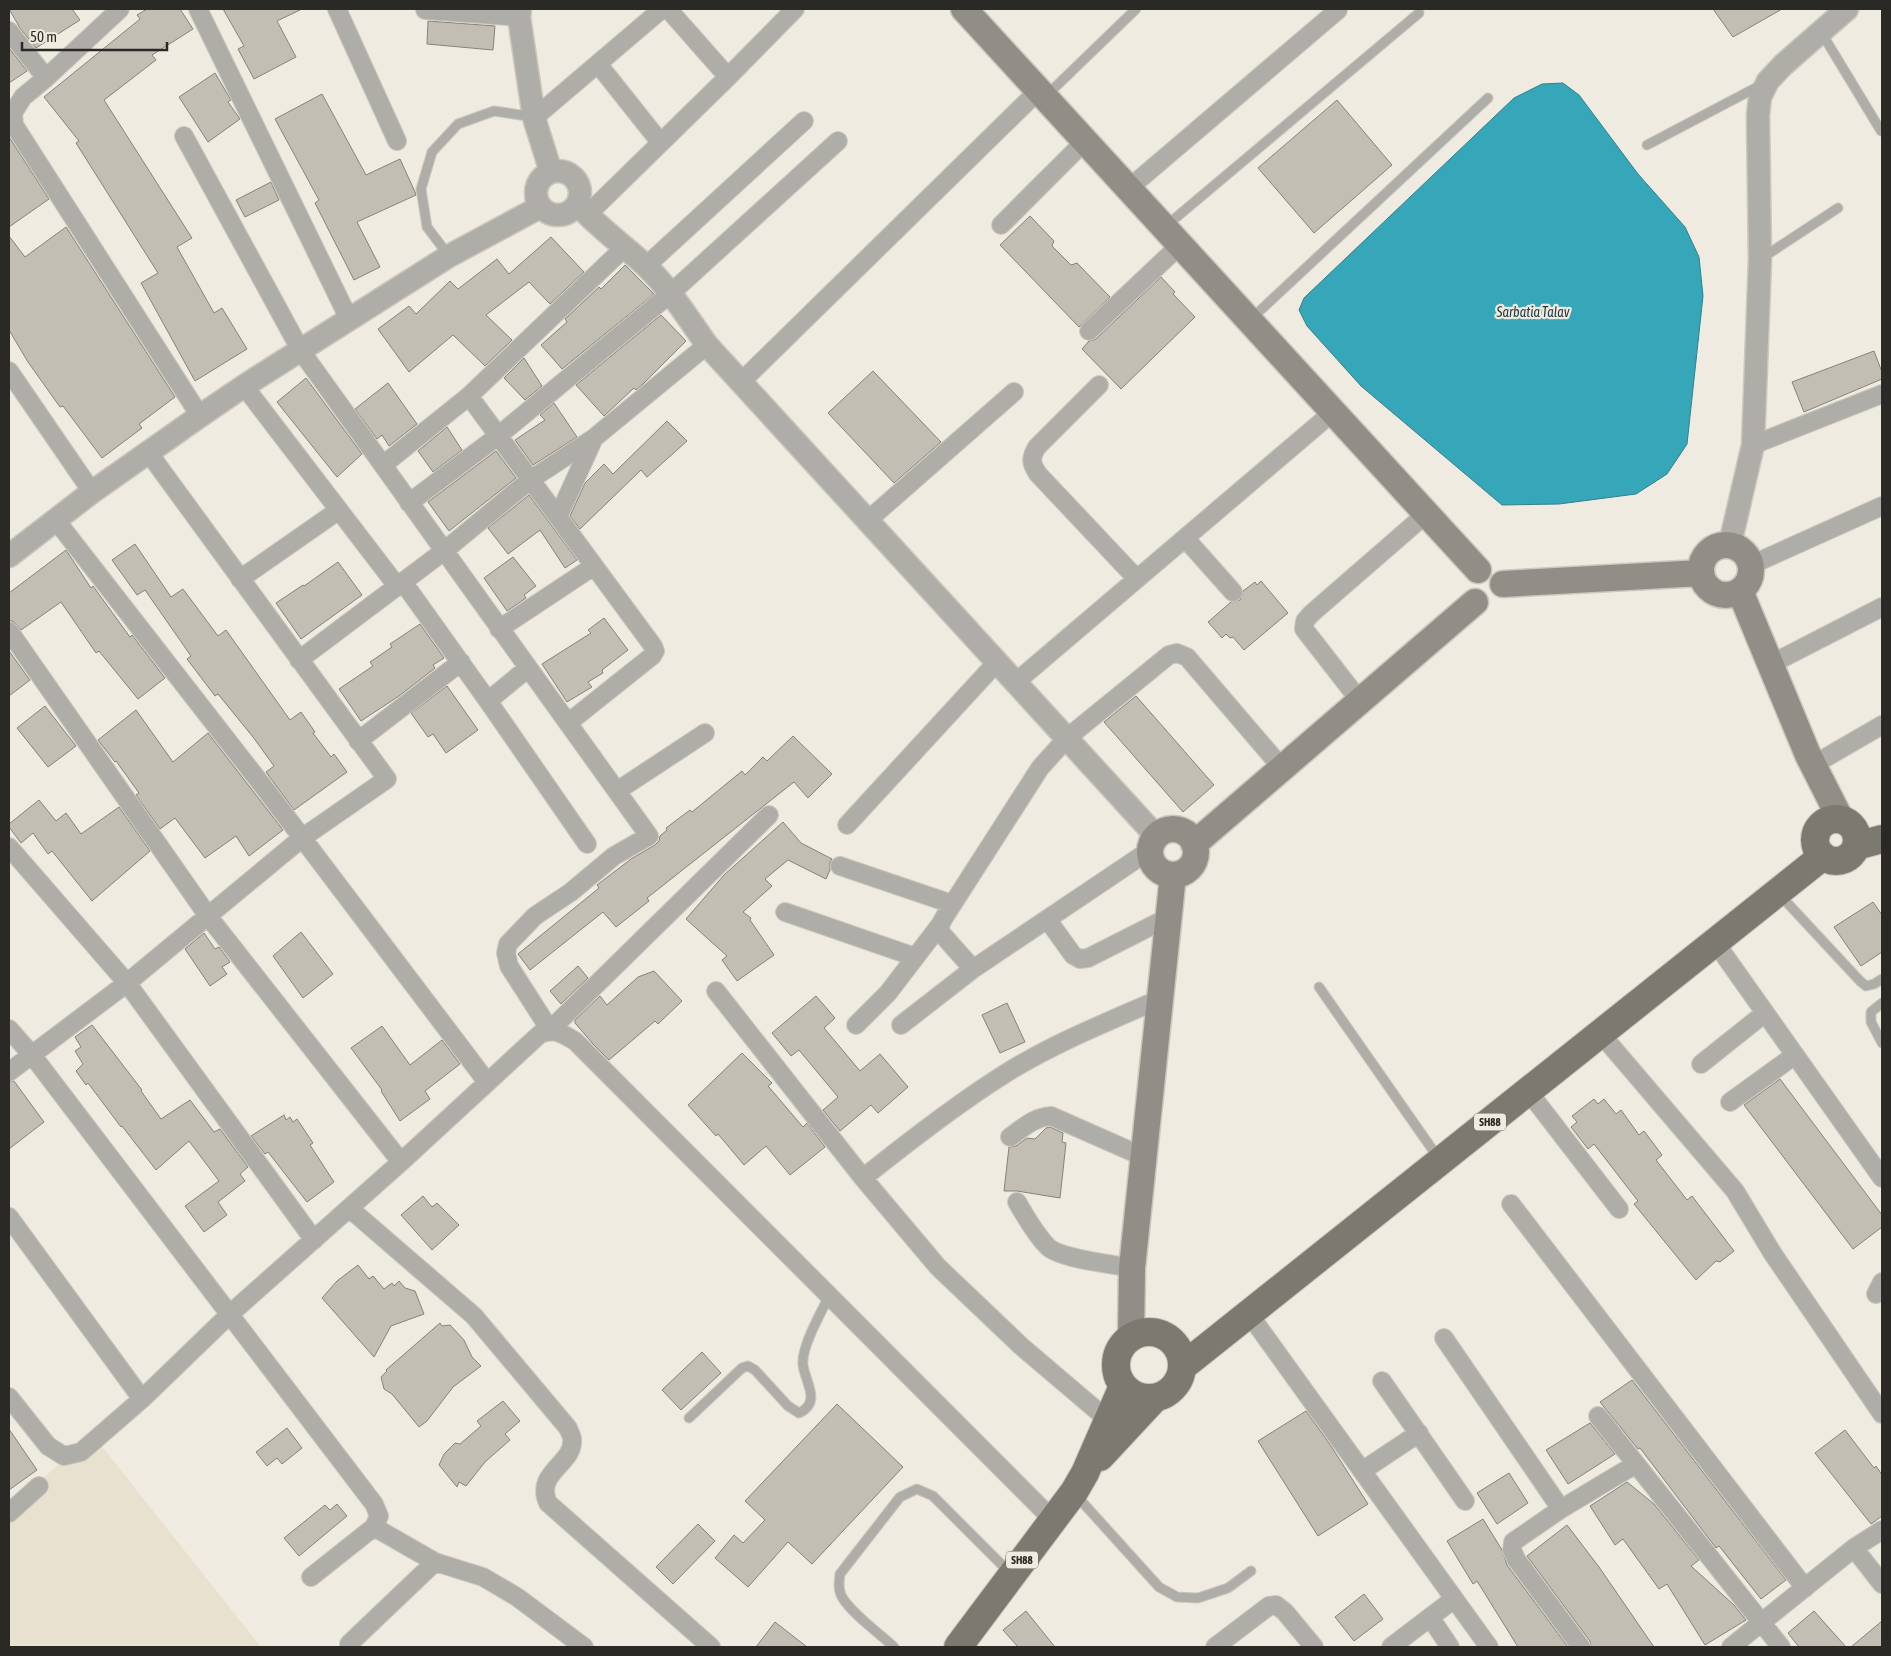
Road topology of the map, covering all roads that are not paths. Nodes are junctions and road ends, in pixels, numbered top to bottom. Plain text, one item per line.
1 (120, 9) edge
2 (198, 9) edge
3 (337, 9) edge
4 (662, 9) edge
5 (668, 9) edge
6 (795, 9) edge
7 (964, 9) edge
8 (1136, 9) edge
9 (1847, 9) edge
10 (425, 10) edge
11 (1338, 10) dead end
12 (520, 13) edge
13 (1419, 13) dead end
14 (9, 30) edge
15 (1821, 32) junction
16 (598, 64) junction
17 (728, 77) junction
18 (46, 78) junction
19 (1768, 81) junction
20 (1041, 95) junction
21 (1488, 98) dead end
22 (534, 118) junction
23 (804, 121) dead end
24 (1881, 131) edge
25 (184, 136) dead end
26 (397, 141) dead end
27 (838, 141) dead end
28 (660, 142) junction
29 (1084, 142) junction
30 (1647, 146) dead end
31 (551, 172) junction
32 (1128, 190) junction
33 (540, 207) junction
34 (1838, 208) dead end
35 (582, 209) junction
36 (1000, 225) dead end
37 (1172, 237) junction
38 (624, 248) junction
39 (449, 256) junction
40 (1760, 259) junction
41 (646, 266) junction
42 (671, 294) junction
43 (349, 319) junction
44 (1249, 321) junction
45 (1089, 331) dead end
46 (707, 345) junction
47 (301, 351) junction
48 (9, 371) edge
49 (741, 382) junction
50 (1098, 385) dead end
51 (244, 386) junction
52 (1014, 392) dead end
53 (1882, 394) edge
54 (469, 396) junction
55 (1333, 412) junction
56 (200, 416) junction
57 (498, 436) junction
58 (594, 438) junction
59 (1753, 445) junction
60 (148, 452) junction
61 (383, 465) junction
62 (530, 480) junction
63 (92, 492) junction
64 (409, 502) junction
65 (1882, 506) edge
66 (339, 510) junction
67 (1426, 514) junction
68 (558, 517) junction
69 (55, 519) junction
70 (867, 521) junction
71 (1185, 538) junction
72 (1730, 544) junction
73 (444, 551) junction
74 (9, 556) edge
75 (1751, 565) junction
76 (594, 566) junction
77 (1478, 570) junction
78 (1701, 573) junction
79 (240, 579) junction
80 (1137, 579) junction
81 (400, 584) junction
82 (1503, 584) junction
83 (1233, 592) dead end
84 (1740, 592) junction
85 (1475, 602) junction
86 (1882, 607) edge
87 (499, 629) junction
88 (9, 631) edge
89 (299, 660) junction
90 (461, 662) junction
91 (997, 662) junction
92 (1771, 664) junction
93 (528, 668) junction
94 (1016, 682) junction
95 (488, 700) junction
96 (1360, 701) junction
97 (568, 723) junction
98 (1882, 725) edge
99 (705, 733) dead end
100 (1067, 738) junction
101 (358, 741) junction
102 (1814, 765) junction
103 (1282, 768) junction
104 (617, 791) junction
105 (770, 816) dead end
106 (1841, 820) junction
107 (847, 825) dead end
108 (302, 838) junction
109 (1153, 843) junction
110 (587, 844) dead end
111 (1194, 844) junction
112 (1874, 844) edge
113 (9, 847) edge
114 (1822, 856) junction
115 (840, 866) dead end
116 (1173, 875) junction
117 (1778, 892) junction
118 (952, 904) junction
119 (785, 912) dead end
120 (208, 916) junction
121 (1169, 917) junction
122 (1046, 919) junction
123 (940, 925) junction
124 (1715, 942) junction
125 (915, 957) junction
126 (973, 969) junction
127 (1882, 979) edge
128 (127, 983) junction
129 (1319, 988) dead end
130 (716, 991) dead end
131 (1160, 999) junction
132 (1882, 1003) edge
133 (1765, 1013) junction
134 (856, 1025) dead end
135 (901, 1025) dead end
136 (9, 1029) edge
137 (550, 1030) junction
138 (1601, 1034) junction
139 (1882, 1043) edge
140 (32, 1055) junction
141 (1795, 1055) junction
142 (1702, 1064) dead end
143 (9, 1072) edge
144 (487, 1082) junction
145 (1528, 1091) junction
146 (1730, 1102) dead end
147 (1010, 1137) dead end
148 (1144, 1157) junction
149 (1441, 1161) junction
150 (401, 1162) junction
151 (863, 1178) junction
152 (1882, 1178) edge
153 (1017, 1202) dead end
154 (1511, 1204) dead end
155 (349, 1208) junction
156 (1619, 1209) dead end
157 (9, 1217) edge
158 (314, 1240) junction
159 (1132, 1268) junction
160 (829, 1296) junction
161 (230, 1314) junction
162 (1250, 1314) junction
163 (1131, 1336) junction
164 (1444, 1338) dead end
165 (1182, 1368) junction
166 (1382, 1381) dead end
167 (1123, 1386) junction
168 (9, 1397) edge
169 (1154, 1398) junction
170 (142, 1399) junction
171 (1882, 1414) edge
172 (1598, 1416) dead end
173 (689, 1418) dead end
174 (1108, 1420) junction
175 (1419, 1433) junction
176 (1636, 1464) junction
177 (1362, 1471) junction
178 (1079, 1482) junction
179 (39, 1486) dead end
180 (1465, 1501) dead end
181 (1561, 1509) junction
182 (9, 1513) edge
183 (1054, 1521) junction
184 (374, 1527) junction
185 (1882, 1530) edge
186 (1854, 1548) junction
187 (435, 1562) junction
188 (1250, 1571) dead end
189 (1011, 1574) junction
190 (311, 1577) dead end
191 (1882, 1584) edge
192 (1805, 1588) junction
193 (1454, 1599) junction
194 (1430, 1617) junction
195 (1762, 1623) junction
196 (349, 1644) dead end
197 (577, 1645) edge
198 (711, 1647) edge
199 (894, 1647) edge
200 (958, 1647) edge
201 (1214, 1647) edge
202 (1314, 1647) edge
203 (1391, 1647) edge
204 (1450, 1647) edge
205 (1488, 1647) edge
206 (1581, 1647) edge
207 (1731, 1647) edge
208 (1781, 1647) edge

1 - 18 street
2 - 43 street
3 - 26 street
4 - 16 street
5 - 17 street
6 - 17 street
7 - 20 main road
8 - 20 lane
9 - 15 street
10 - 12 street
11 - 32 street
12 - 22 street
13 - 37 lane
14 - 18 street
15 - 19 street
15 - 24 lane
16 - 22 street
16 - 28 street
17 - 28 street
18 - 56 street
19 - 30 lane
19 - 40 street
20 - 29 main road
20 - 49 street
21 - 44 lane
22 - 31 street
22 - 39 lane
23 - 41 street
25 - 47 street
27 - 42 street
28 - 35 street
29 - 32 main road
29 - 36 street
31 - 33 street
31 - 35 street
32 - 37 main road
33 - 35 street
33 - 39 street
34 - 40 lane
35 - 38 street
37 - 44 main road
37 - 45 street
38 - 41 street
38 - 54 street
39 - 43 street
40 - 59 street
41 - 42 street
42 - 46 street
42 - 57 street
43 - 47 street
44 - 55 main road
46 - 49 street
46 - 58 street
47 - 51 street
47 - 61 street
48 - 63 street
49 - 70 street
50 - 80 street
51 - 56 street
51 - 66 street
52 - 70 street
53 - 59 street
54 - 57 street
54 - 61 street
55 - 67 main road
55 - 71 street
56 - 60 street
57 - 62 street
57 - 64 street
58 - 62 street
58 - 68 street
59 - 72 street
60 - 63 street
60 - 79 street
61 - 64 street
62 - 68 street
62 - 73 street
63 - 69 street
64 - 73 street
65 - 75 street
66 - 79 street
66 - 81 street
67 - 77 main road
67 - 96 street
68 - 76 street
69 - 74 street
69 - 108 street
70 - 91 street
71 - 80 street
71 - 83 street
72 - 75 main road
72 - 78 main road
73 - 81 street
73 - 87 street
75 - 84 main road
76 - 87 street
76 - 97 street
77 - 82 main road
77 - 85 main road
78 - 82 main road
78 - 84 main road
79 - 89 street
80 - 94 street
81 - 89 street
81 - 90 street
82 - 85 main road
84 - 92 main road
85 - 96 main road
86 - 92 street
87 - 93 street
88 - 120 street
89 - 101 street
90 - 95 street
90 - 101 street
91 - 94 street
91 - 107 street
92 - 102 main road
93 - 95 street
93 - 97 street
94 - 100 street
95 - 110 street
96 - 103 main road
97 - 104 street
98 - 102 street
99 - 104 street
100 - 103 street
100 - 109 street
100 - 118 street
101 - 108 street
102 - 106 main road
103 - 111 main road
104 - 137 street
105 - 137 street
106 - 112 main road
106 - 114 main road
108 - 120 street
108 - 144 street
109 - 111 main road
109 - 116 main road
109 - 122 street
111 - 116 main road
112 - 114 main road
113 - 128 street
114 - 117 main road, SH88
115 - 118 street
116 - 121 main road
117 - 124 main road, SH88
117 - 127 lane
118 - 123 street
119 - 125 street
120 - 128 street
120 - 150 street
121 - 122 street
121 - 131 main road
122 - 126 street
123 - 125 street
123 - 126 street
124 - 133 street
124 - 138 main road, SH88
125 - 134 street
126 - 135 street
128 - 140 street
128 - 158 street
129 - 149 lane
130 - 151 street
131 - 148 main road
131 - 151 street
132 - 139 lane
133 - 141 street
133 - 142 street
136 - 140 street
137 - 144 street
137 - 160 street
138 - 145 main road, SH88
138 - 171 street
140 - 143 street
140 - 161 street
141 - 146 street
141 - 152 street
144 - 150 street
145 - 149 main road, SH88
145 - 156 street
147 - 148 street
148 - 159 main road
149 - 162 main road, SH88
150 - 155 street
151 - 174 street
153 - 159 street
154 - 192 street
155 - 158 street
155 - 198 street
157 - 170 street
158 - 161 street
159 - 163 main road
160 - 173 lane
160 - 183 street
161 - 170 street
161 - 184 street
162 - 165 main road, SH88
162 - 177 street
163 - 165 main road
163 - 167 main road
164 - 181 street
165 - 169 main road
166 - 175 street
167 - 169 main road
167 - 174 main road, SH88
168 - 170 street
169 - 178 main road, SH88
172 - 176 street
174 - 178 main road, SH88
175 - 177 street
175 - 180 street
176 - 181 street
176 - 195 street
177 - 193 street
178 - 183 main road, SH88
178 - 188 lane
179 - 182 street
181 - 206 street
183 - 189 main road, SH88
184 - 187 street
184 - 190 street
185 - 186 street
186 - 191 street
186 - 192 street
187 - 196 street
187 - 197 street
189 - 199 lane
189 - 200 main road, SH88
192 - 195 street
193 - 194 street
193 - 205 street
194 - 203 street
194 - 204 street
195 - 207 street
195 - 208 street
201 - 202 street

